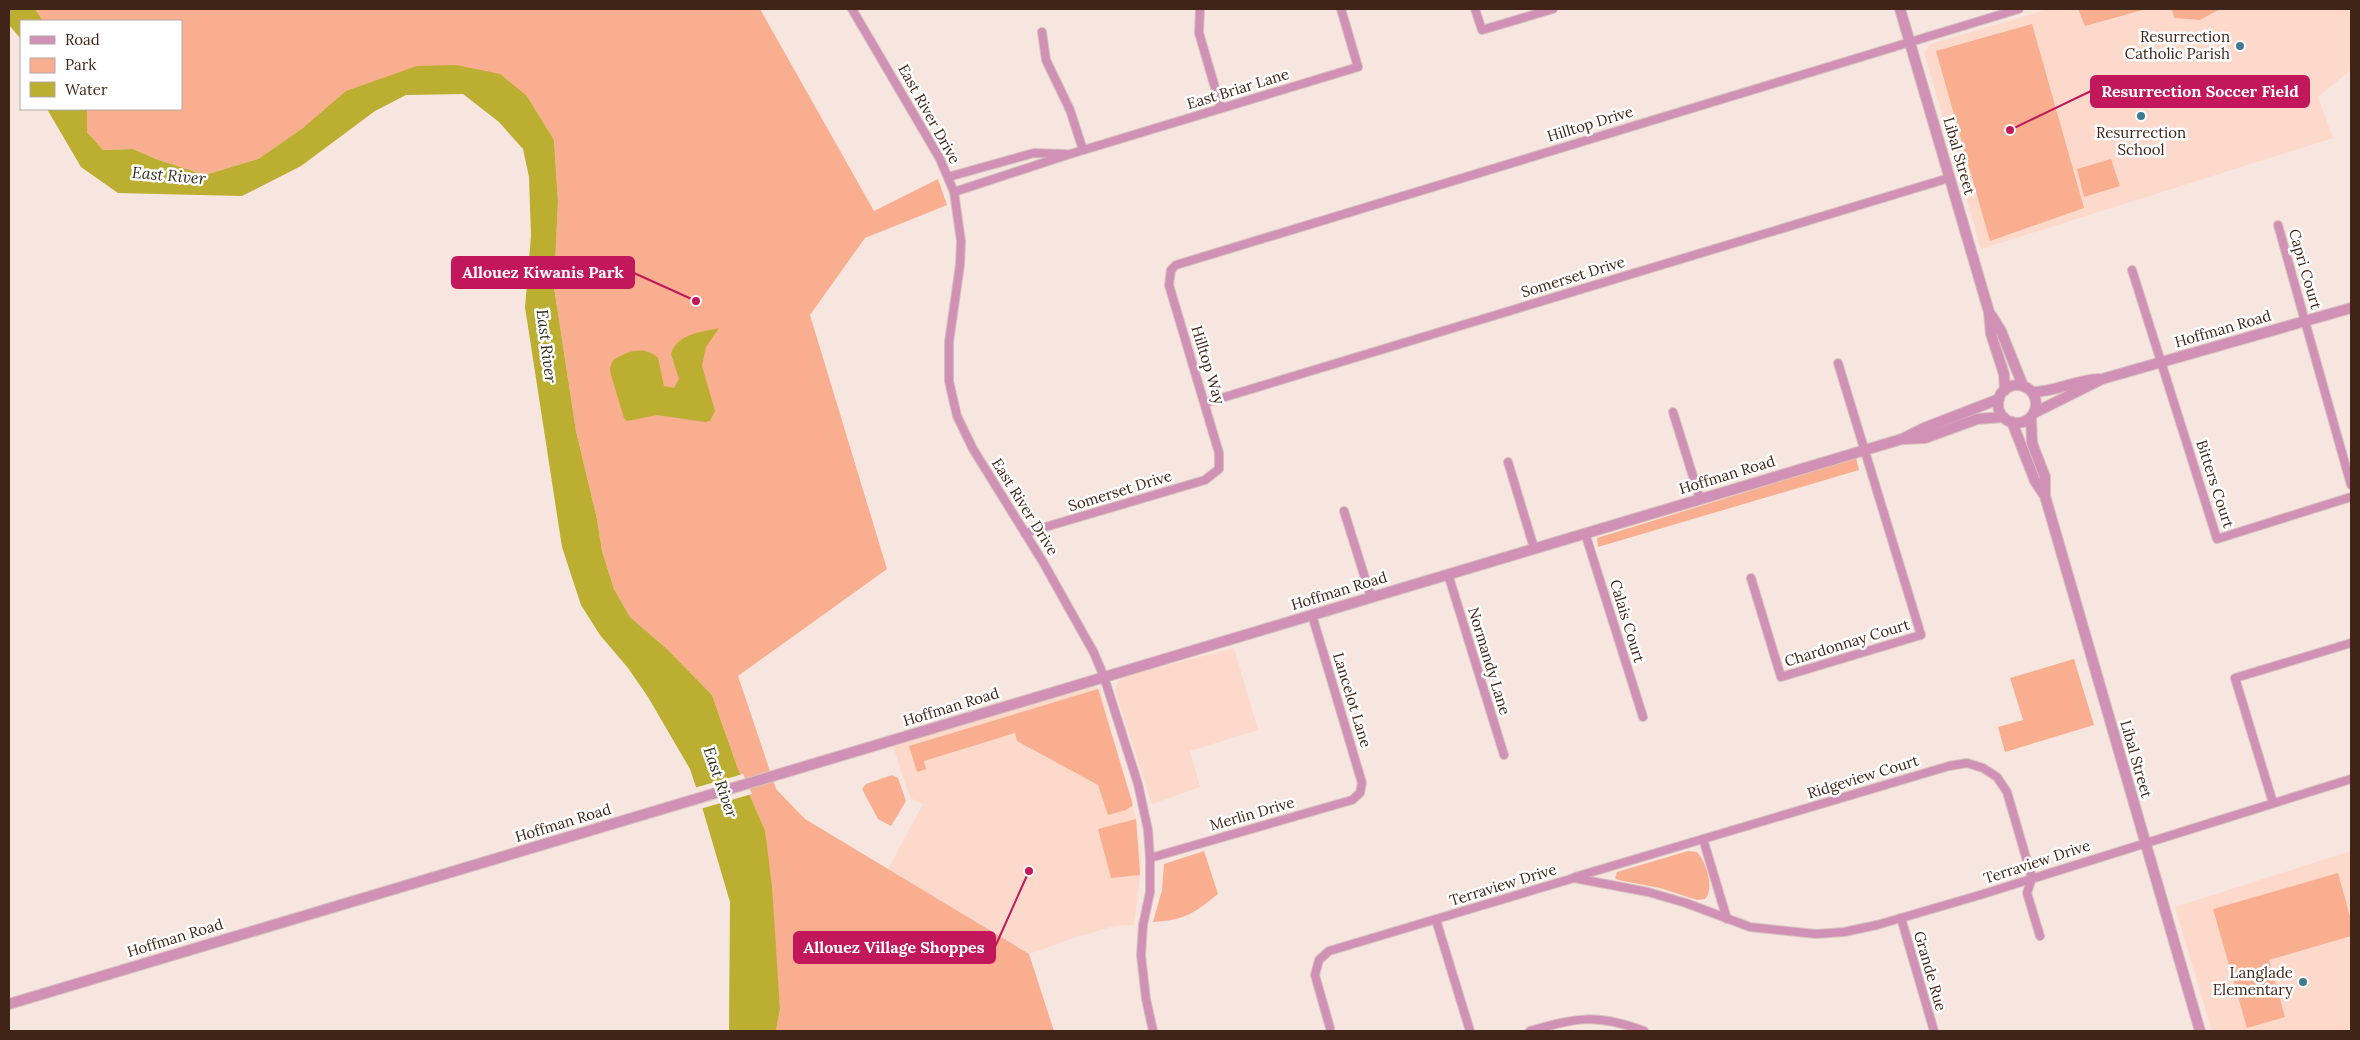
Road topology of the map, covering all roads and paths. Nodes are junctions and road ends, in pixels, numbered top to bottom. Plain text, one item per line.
1 (852, 9) edge
2 (1200, 9) edge
3 (1341, 9) edge
4 (1475, 9) edge
5 (1553, 9) edge
6 (1900, 9) edge
7 (2019, 9) edge
8 (1042, 32) dead end
9 (1910, 42) junction
10 (1221, 108) junction
11 (1083, 150) junction
12 (1067, 155) junction
13 (948, 177) junction
14 (1949, 178) junction
15 (954, 192) junction
16 (2278, 225) dead end
17 (1171, 270) joint
18 (2132, 270) dead end
19 (2351, 308) edge
20 (1989, 312) junction
21 (2305, 321) junction
22 (1838, 363) dead end
23 (2161, 363) junction
24 (2102, 379) junction
25 (2028, 389) junction
26 (2002, 395) junction
27 (1205, 403) junction
28 (1673, 412) dead end
29 (2033, 415) junction
30 (2008, 420) junction
31 (1902, 439) junction
32 (1865, 450) junction
33 (1508, 462) dead end
34 (1219, 469) joint
35 (2351, 486) edge
36 (2044, 496) junction
37 (2351, 496) edge
38 (1700, 499) junction
39 (1344, 511) dead end
40 (1025, 533) junction
41 (1585, 533) junction
42 (1534, 548) junction
43 (1448, 574) junction
44 (1751, 578) dead end
45 (1371, 597) junction
46 (1312, 615) junction
47 (2351, 643) edge
48 (1104, 677) junction
49 (1643, 717) dead end
50 (1504, 755) dead end
51 (2351, 779) edge
52 (1360, 793) joint
53 (2273, 803) junction
54 (1703, 839) junction
55 (2145, 843) junction
56 (1150, 858) junction
57 (1574, 878) junction
58 (2032, 878) junction
59 (1901, 918) junction
60 (1727, 919) junction
61 (1436, 920) junction
62 (2040, 936) dead end
63 (9, 1004) edge
64 (1330, 1028) dead end
65 (1153, 1031) edge
66 (1470, 1031) edge
67 (1530, 1031) edge
68 (1644, 1031) edge
69 (1934, 1031) edge
70 (2200, 1031) edge

1 - 13 street, East River Drive
2 - 10 street
3 - 10 street, East Briar Lane
4 - 5 street
6 - 9 street, Libal Street
7 - 9 street, Hilltop Drive
8 - 11 street
9 - 14 street, Libal Street
9 - 17 street, Hilltop Drive
10 - 11 street, East Briar Lane
11 - 12 street, East Briar Lane
12 - 13 street, East Briar Lane
12 - 15 street, East Briar Lane
13 - 15 street, East River Drive
14 - 20 street, Libal Street
14 - 27 street, Somerset Drive
15 - 40 street, East River Drive
16 - 21 street, Capri Court
17 - 27 street, Hilltop Way
18 - 23 street
19 - 21 street, Hoffman Road
20 - 25 street, Libal Street
20 - 26 street, Libal Street
21 - 23 street, Hoffman Road
21 - 35 street
22 - 32 street
23 - 24 street, Hoffman Road
23 - 37 street, Bitters Court
24 - 25 street, Hoffman Road
24 - 29 street, Hoffman Road
25 - 26 street
25 - 29 street
26 - 30 street
26 - 31 street, Hoffman Road
27 - 34 street, Hilltop Way
28 - 38 street
29 - 30 street
29 - 36 street, Libal Street
30 - 31 street, Hoffman Road
30 - 36 street, Libal Street
31 - 32 street, Hoffman Road
32 - 38 street, Hoffman Road
32 - 44 street, Chardonnay Court
33 - 42 street
34 - 40 street, Somerset Drive
36 - 55 street, Libal Street
38 - 41 street, Hoffman Road
39 - 45 street
40 - 48 street, East River Drive
41 - 42 street, Hoffman Road
41 - 49 street, Calais Court
42 - 43 street, Hoffman Road
43 - 45 street, Hoffman Road
43 - 50 street, Normandy Lane
45 - 46 street, Hoffman Road
46 - 48 street, Hoffman Road
46 - 52 street, Lancelot Lane
47 - 53 street
48 - 56 street, East River Drive
48 - 63 street, Hoffman Road
51 - 53 street, Terraview Drive
52 - 56 street, Merlin Drive
53 - 55 street, Terraview Drive
54 - 57 street, Ridgeview Court
54 - 58 street, Ridgeview Court
54 - 60 street
55 - 58 street, Terraview Drive
55 - 70 street, Libal Street
56 - 65 street, East River Drive
57 - 60 street, Terraview Drive
57 - 61 street, Terraview Drive
58 - 59 street, Terraview Drive
58 - 62 street, Ridgeview Court
59 - 60 street, Terraview Drive
59 - 69 street, Grande Rue
61 - 64 street, Terraview Drive
61 - 66 street
67 - 68 street

